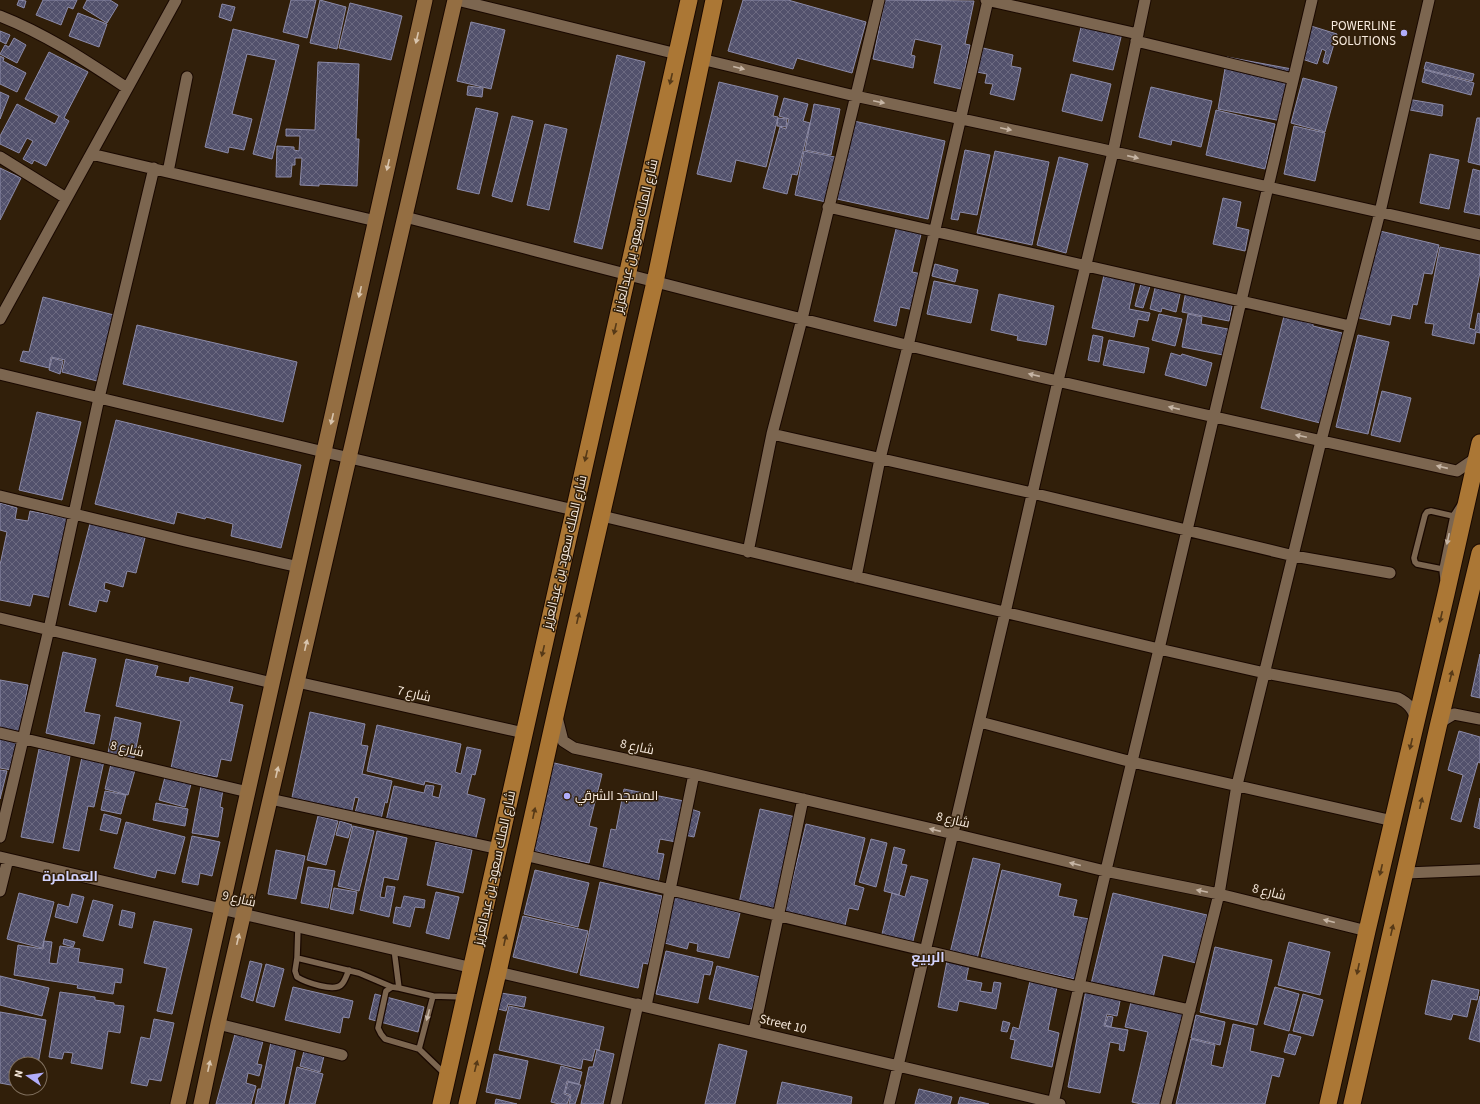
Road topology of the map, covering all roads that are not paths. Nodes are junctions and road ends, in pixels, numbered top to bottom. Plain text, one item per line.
1 (176, 0) edge
2 (425, 0) edge
3 (456, 0) edge
4 (689, 0) edge
5 (714, 0) edge
6 (879, 0) edge
7 (987, 0) edge
8 (1145, 0) edge
9 (1312, 0) edge
10 (1429, 0) edge
11 (0, 16) edge
12 (1137, 37) junction
13 (677, 54) junction
14 (701, 59) junction
15 (187, 77) dead end
16 (1293, 79) junction
17 (127, 88) junction
18 (855, 96) junction
19 (961, 120) junction
20 (1113, 152) junction
21 (91, 154) junction
22 (0, 156) edge
23 (154, 168) junction
24 (168, 172) junction
25 (1267, 187) junction
26 (66, 198) junction
27 (828, 207) junction
28 (1380, 212) junction
29 (405, 217) junction
30 (376, 220) junction
31 (935, 231) junction
32 (1480, 235) edge
33 (1085, 265) junction
34 (627, 274) junction
35 (654, 282) junction
36 (1241, 300) junction
37 (0, 319) edge
38 (802, 320) junction
39 (1350, 326) junction
40 (908, 346) junction
41 (0, 374) edge
42 (1058, 381) junction
43 (99, 398) junction
44 (1214, 418) junction
45 (772, 434) junction
46 (1321, 441) junction
47 (1478, 450) edge
48 (324, 452) junction
49 (349, 458) junction
50 (880, 459) junction
51 (1468, 491) junction
52 (1032, 493) junction
53 (0, 496) edge
54 (574, 510) junction
55 (74, 515) junction
56 (602, 516) junction
57 (1453, 516) junction
58 (1187, 530) junction
59 (748, 552) junction
60 (1480, 553) edge
61 (1294, 556) junction
62 (299, 567) junction
63 (1442, 569) junction
64 (1390, 573) dead end
65 (856, 577) junction
66 (1446, 594) junction
67 (1005, 613) junction
68 (0, 618) edge
69 (49, 630) junction
70 (1159, 649) junction
71 (1265, 673) junction
72 (297, 682) junction
73 (272, 683) junction
74 (556, 712) junction
75 (1480, 719) edge
76 (980, 722) junction
77 (1416, 722) junction
78 (1438, 726) junction
79 (0, 733) edge
80 (524, 733) junction
81 (23, 739) junction
82 (1132, 762) junction
83 (694, 774) junction
84 (1237, 785) junction
85 (248, 792) junction
86 (270, 799) junction
87 (803, 800) junction
88 (1392, 821) junction
89 (954, 834) junction
90 (0, 837) edge
91 (499, 849) junction
92 (524, 856) junction
93 (4, 858) edge
94 (1480, 870) edge
95 (1105, 871) junction
96 (1406, 873) junction
97 (670, 890) junction
98 (0, 891) edge
99 (1219, 894) junction
100 (222, 909) junction
101 (244, 914) junction
102 (778, 916) junction
103 (298, 927) junction
104 (1367, 931) junction
105 (394, 949) junction
106 (925, 950) junction
107 (297, 958) junction
108 (473, 968) junction
109 (349, 970) junction
110 (498, 972) junction
111 (392, 987) junction
112 (1078, 987) junction
113 (399, 988) junction
114 (433, 996) junction
115 (466, 997) junction
116 (642, 1005) junction
117 (1190, 1010) junction
118 (218, 1024) junction
119 (754, 1031) junction
120 (419, 1049) junction
121 (342, 1055) dead end
122 (898, 1065) junction
123 (448, 1077) junction
124 (1357, 1083) junction
125 (178, 1104) edge
126 (201, 1104) edge
127 (441, 1104) edge
128 (467, 1104) edge
129 (616, 1104) edge
130 (889, 1104) edge
131 (1056, 1104) edge
132 (1166, 1104) edge
133 (1328, 1104) edge
134 (1352, 1104) edge

1 - 17 street
2 -> 30 street
3 - 13 street
3 - 29 street
4 - 13 main road, شارع الملك سعود بن عبدالعزيز
5 - 14 main road, شارع الملك سعود بن عبدالعزيز
6 - 18 street
7 - 12 street
7 - 19 street
8 - 12 street
9 - 16 street
10 - 28 street
11 - 17 street
12 - 16 street
12 - 20 street
13 -> 34 main road, شارع الملك سعود بن عبدالعزيز
14 -> 18 street
14 - 35 main road, شارع الملك سعود بن عبدالعزيز
15 - 24 street
16 - 25 street
17 - 21 street
18 -> 19 street
18 - 27 street
19 -> 20 street
19 - 31 street
20 -> 25 street
20 - 33 street
21 - 23 street
21 - 26 street
22 - 26 street
23 - 24 street
23 - 43 street
24 - 30 street
25 - 28 street
25 - 36 street
26 - 37 street
27 - 31 street
27 - 38 street
28 - 32 street
28 - 39 street
29 - 34 street
29 - 49 street
30 -> 48 street
31 - 33 street
31 - 40 street
33 - 36 street
33 - 42 street
34 - 35 street
34 -> 54 main road, شارع الملك سعود بن عبدالعزيز
35 - 38 street
35 - 56 main road, شارع الملك سعود بن عبدالعزيز
36 - 39 street
36 - 44 street
38 - 40 street
38 - 45 street
39 - 46 street
42 -> 40 street
40 - 50 street
41 - 43 street
44 -> 42 street
42 - 52 street
43 - 48 street
43 - 55 street
46 -> 44 street
44 - 58 street
45 - 50 street
45 - 59 street
47 -> 46 street
46 - 61 street
47 - 51 main road
48 - 49 street
48 - 62 street
49 - 54 street
72 -> 49 street
50 - 52 street
50 - 65 street
51 - 57 lane
51 - 66 main road
52 - 58 street
52 - 67 street
53 - 55 street
54 -> 80 main road, شارع الملك سعود بن عبدالعزيز
55 - 62 street
55 - 69 street
56 - 59 street
74 -> 56 main road, شارع الملك سعود بن عبدالعزيز
57 -> 63 lane
57 - 63 lane
58 - 61 street
58 - 70 street
59 - 65 street
78 -> 60 main road
61 - 64 street
61 - 71 street
62 - 73 street
63 - 66 lane
65 - 67 street
66 -> 77 main road
67 - 70 street
67 - 76 street
68 - 69 street
69 - 73 street
69 - 81 street
70 - 71 street
70 - 82 street
71 - 77 street
71 - 84 street
72 - 80 street, شارع 7
86 -> 72 street
73 - 85 street
74 - 83 street, شارع 8
92 -> 74 main road, شارع الملك سعود بن عبدالعزيز
75 - 78 street
76 - 82 street
76 - 89 street
77 -> 88 main road
96 -> 78 main road
79 - 81 street, شارع 8
80 - 91 main road, شارع الملك سعود بن عبدالعزيز
81 - 85 street, شارع 8
81 - 90 street
82 - 84 street
82 - 95 street
83 - 87 street, شارع 8
83 - 97 street
84 - 88 street
84 - 99 street
85 - 100 street
86 - 91 street
86 - 101 street
89 -> 87 street, شارع 8
87 - 102 street
88 -> 104 main road
95 -> 89 street, شارع 8
89 - 106 street
91 - 108 main road, شارع الملك سعود بن عبدالعزيز
92 - 97 street
110 -> 92 main road, شارع الملك سعود بن عبدالعزيز
93 - 98 street
93 - 100 street, شارع 9
94 - 96 street
99 -> 95 street, شارع 8
95 - 112 street
124 -> 96 main road
97 - 102 street
97 - 116 street
104 -> 99 street, شارع 8
99 - 117 street
100 - 101 street, شارع 9
100 - 125 street
101 - 103 street, شارع 9
118 -> 101 street
102 - 106 street
102 - 119 street
103 - 105 street, شارع 9
103 - 107 lane
104 - 124 main road
104 -> 133 main road
105 - 108 street, شارع 9
105 - 113 lane
106 - 112 street
106 - 122 street
107 - 109 lane
107 - 109 lane
108 - 115 main road, شارع الملك سعود بن عبدالعزيز
109 - 111 lane
110 - 116 street, Street 10
128 -> 110 main road, شارع الملك سعود بن عبدالعزيز
111 - 113 lane
111 - 120 lane
112 - 117 street
112 - 131 street
113 - 114 lane
114 - 115 lane
114 -> 120 lane
115 - 123 main road, شارع الملك سعود بن عبدالعزيز
116 - 119 street, Street 10
116 - 129 street
117 - 132 street
118 - 121 street
126 -> 118 street
119 - 122 street, Street 10
120 - 123 lane
122 - 130 street
122 - 131 street, Street 10
123 - 127 main road, شارع الملك سعود بن عبدالعزيز
124 - 134 main road

